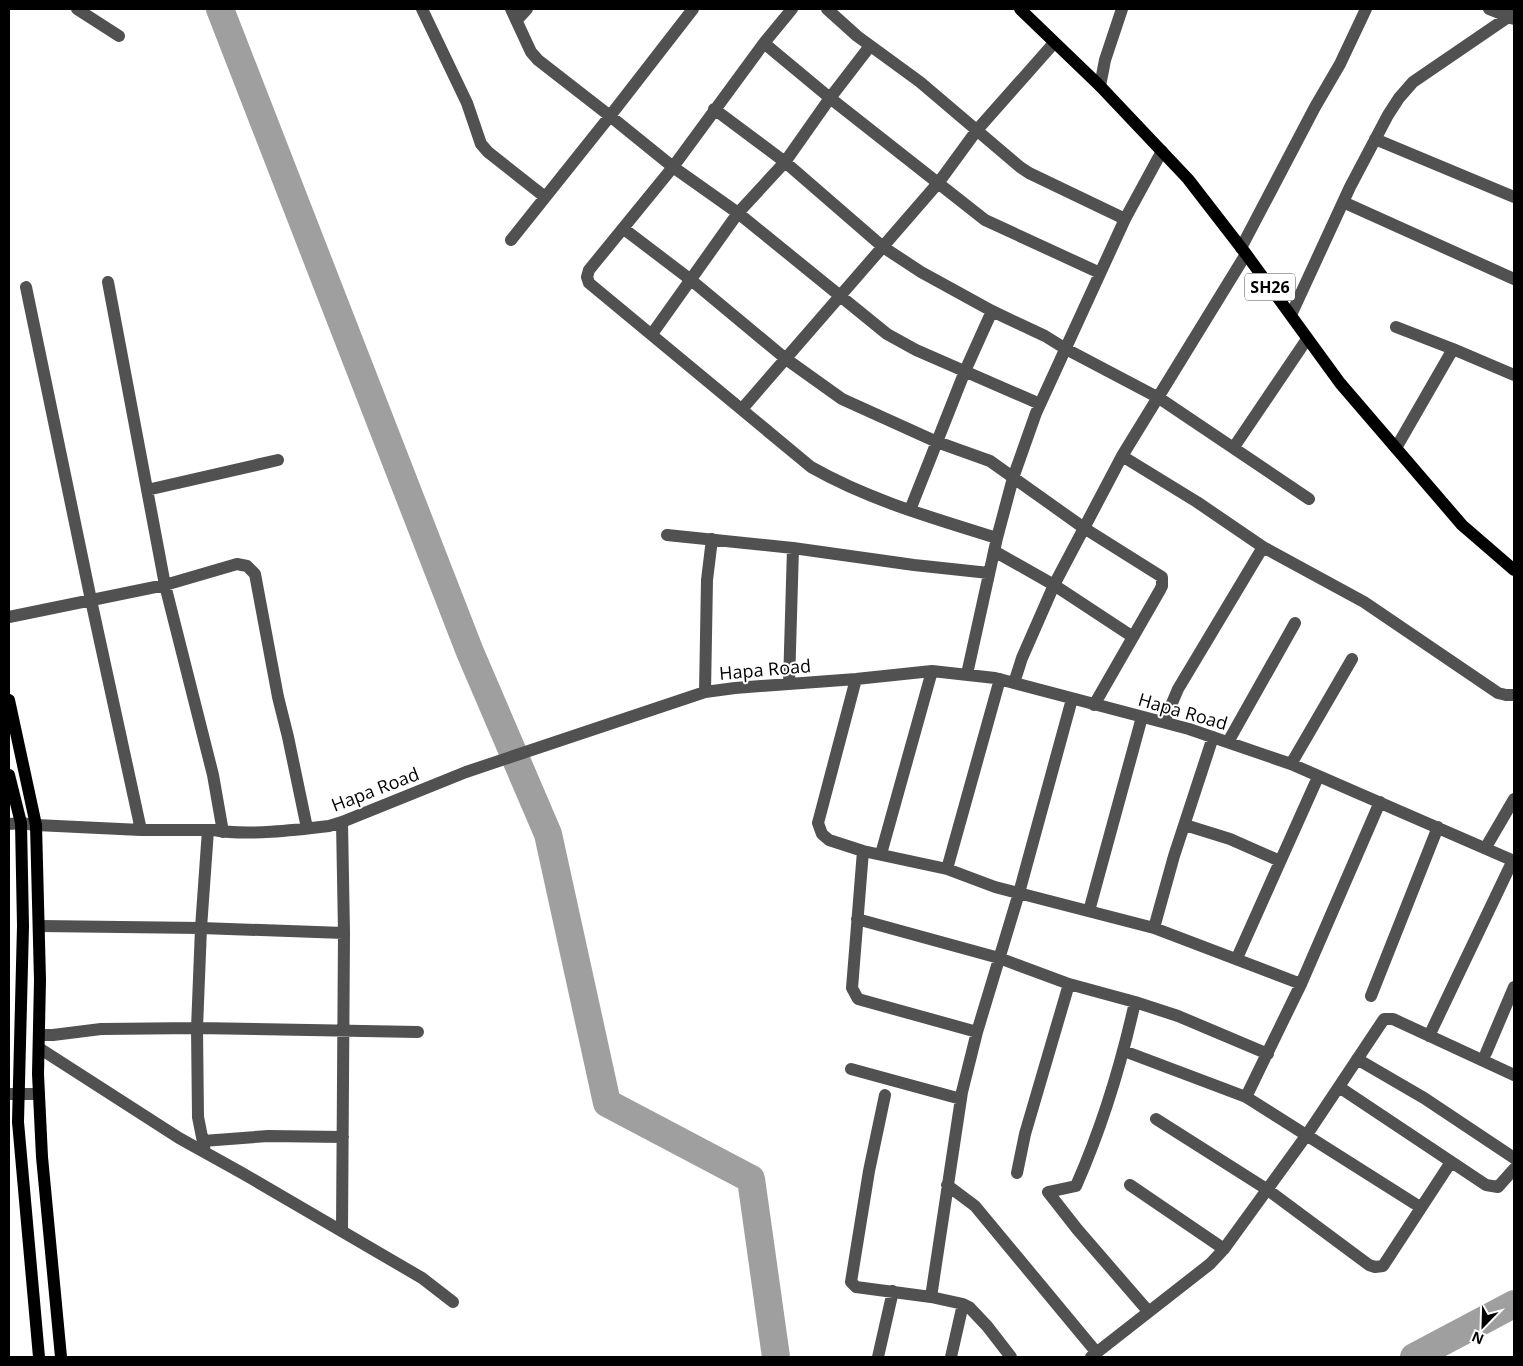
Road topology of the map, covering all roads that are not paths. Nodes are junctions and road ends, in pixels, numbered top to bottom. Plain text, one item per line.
1 (77, 9) edge
2 (422, 9) edge
3 (511, 9) edge
4 (527, 9) edge
5 (693, 9) edge
6 (792, 9) edge
7 (827, 9) edge
8 (1020, 9) edge
9 (1122, 9) edge
10 (1366, 9) edge
11 (1489, 9) edge
12 (1512, 16) edge
13 (517, 20) junction
14 (119, 36) dead end
15 (764, 43) junction
16 (1054, 43) junction
17 (870, 46) junction
18 (1100, 86) junction
19 (830, 98) junction
20 (714, 109) junction
21 (610, 116) junction
22 (977, 130) junction
23 (1375, 139) junction
24 (1162, 151) junction
25 (784, 162) junction
26 (673, 167) junction
27 (939, 182) junction
28 (545, 197) junction
29 (1514, 197) edge
30 (1343, 202) junction
31 (738, 213) junction
32 (1125, 219) junction
33 (624, 229) junction
34 (511, 240) dead end
35 (883, 247) junction
36 (1244, 251) junction
37 (1100, 273) junction
38 (1514, 279) edge
39 (691, 280) junction
40 (108, 282) dead end
41 (26, 287) dead end
42 (840, 296) junction
43 (992, 311) junction
44 (1291, 315) junction
45 (1396, 327) dead end
46 (652, 334) junction
47 (1307, 339) junction
48 (1066, 349) junction
49 (1453, 349) junction
50 (786, 359) junction
51 (965, 372) junction
52 (1514, 375) edge
53 (1157, 397) junction
54 (1040, 404) junction
55 (742, 409) junction
56 (937, 442) junction
57 (1234, 447) junction
58 (1396, 448) junction
59 (1122, 456) junction
60 (278, 460) dead end
61 (1013, 478) junction
62 (147, 490) junction
63 (1309, 499) dead end
64 (910, 510) junction
65 (1084, 528) junction
66 (667, 534) dead end
67 (712, 539) junction
68 (996, 544) junction
69 (1263, 547) junction
70 (793, 548) junction
71 (1514, 570) edge
72 (989, 573) junction
73 (165, 585) junction
74 (1054, 586) junction
75 (91, 600) junction
76 (9, 617) edge
77 (1294, 623) dead end
78 (1133, 637) junction
79 (1352, 659) dead end
80 (932, 671) junction
81 (967, 674) junction
82 (856, 679) junction
83 (1000, 679) junction
84 (1014, 683) junction
85 (789, 684) junction
86 (705, 692) junction
87 (1514, 695) edge
88 (1072, 699) junction
89 (9, 700) edge
90 (1094, 705) junction
91 (1142, 717) junction
92 (1164, 722) junction
93 (1213, 737) junction
94 (1228, 742) junction
95 (1291, 764) junction
96 (9, 775) edge
97 (1318, 777) junction
98 (1514, 799) edge
99 (1380, 802) junction
100 (342, 822) junction
101 (15, 823) edge
102 (36, 825) junction
103 (1185, 825) junction
104 (1438, 827) junction
105 (307, 828) junction
106 (141, 830) junction
107 (208, 830) junction
108 (222, 832) junction
109 (1486, 847) junction
110 (863, 851) junction
111 (882, 854) junction
112 (1513, 860) edge
113 (1280, 861) junction
114 (947, 869) junction
115 (1019, 893) junction
116 (1089, 911) junction
117 (857, 918) junction
118 (40, 926) junction
119 (201, 928) junction
120 (1154, 928) junction
121 (344, 933) junction
122 (999, 958) junction
123 (1236, 958) junction
124 (1069, 984) junction
125 (1302, 984) junction
126 (1514, 987) edge
127 (1371, 996) dead end
128 (1135, 1002) junction
129 (197, 1028) junction
130 (343, 1032) junction
131 (418, 1032) dead end
132 (977, 1032) junction
133 (39, 1034) junction
134 (1429, 1036) junction
135 (39, 1048) junction
136 (1124, 1051) junction
137 (1486, 1052) dead end
138 (1268, 1054) junction
139 (1357, 1059) junction
140 (851, 1069) dead end
141 (1514, 1075) edge
142 (1339, 1087) junction
143 (14, 1094) edge
144 (39, 1094) junction
145 (885, 1094) dead end
146 (1246, 1097) junction
147 (960, 1099) junction
148 (1156, 1119) dead end
149 (1306, 1136) junction
150 (343, 1137) junction
151 (204, 1146) junction
152 (1514, 1158) edge
153 (1451, 1162) junction
154 (1514, 1170) edge
155 (1017, 1173) dead end
156 (947, 1184) junction
157 (1130, 1185) dead end
158 (1268, 1190) junction
159 (1420, 1207) junction
160 (342, 1231) junction
161 (1224, 1248) junction
162 (893, 1292) junction
163 (930, 1297) junction
164 (454, 1302) dead end
165 (963, 1304) junction
166 (1148, 1312) junction
167 (1094, 1355) edge
168 (39, 1357) edge
169 (61, 1357) edge
170 (878, 1357) edge
171 (951, 1357) edge
172 (1011, 1357) edge

1 - 14 street
2 - 28 street
3 - 13 street
4 - 13 street
5 - 21 street
6 - 15 street
7 - 17 street
8 - 16 main road, SH26
9 - 18 street
10 - 36 street
11 - 12 street
12 - 23 street
13 - 21 street
15 - 19 street
15 - 20 street
16 - 18 main road, SH26
16 - 22 street
17 - 19 street
17 - 22 street
18 - 24 main road, SH26
19 - 25 street
19 - 27 street
20 - 25 street
20 - 26 street
21 - 26 street
21 - 28 street
22 - 27 street
22 - 32 street
23 - 29 street
23 - 30 street
24 - 32 street
24 - 36 main road, SH26
25 - 31 street
25 - 35 street
26 - 31 street
26 - 33 street
27 - 35 street
27 - 37 street
28 - 34 street
30 - 38 street
30 - 44 street
31 - 39 street
31 - 42 street
32 - 37 street
33 - 39 street
33 - 46 street
35 - 42 street
35 - 43 street
36 - 44 main road, SH26
36 - 53 street
37 - 48 street
39 - 46 street
39 - 50 street
40 - 62 street
41 - 75 street
42 - 50 street
42 - 51 street
43 - 48 street
43 - 51 street
44 - 47 main road, SH26
45 - 49 street
46 - 55 street
47 - 57 street
47 - 58 main road, SH26
48 - 53 street
48 - 54 street
49 - 52 street
49 - 58 street
50 - 55 street
50 - 56 street
51 - 54 street
51 - 56 street
53 - 57 street
53 - 59 street
54 - 61 street
55 - 64 street
56 - 61 street
56 - 64 street
57 - 63 street
58 - 71 main road, SH26
59 - 65 street
59 - 69 street
60 - 62 street
61 - 65 street
61 - 68 street
62 - 73 street
64 - 68 street
65 - 74 street
65 - 78 street
66 - 67 street
67 - 70 street
67 - 86 street
68 - 72 street
68 - 74 street
69 - 87 street
69 - 92 street
70 - 72 street
70 - 85 street
72 - 81 street
73 - 75 street
73 - 105 street
73 - 108 street
74 - 78 street
74 - 84 street
75 - 76 street
75 - 106 street
77 - 94 street
78 - 90 street
79 - 95 street
80 - 81 street, Hapa Road
80 - 82 street, Hapa Road
80 - 111 street
81 - 83 street, Hapa Road
82 - 85 street, Hapa Road
82 - 110 street
83 - 84 street, Hapa Road
83 - 114 street
84 - 88 street, Hapa Road
85 - 86 street, Hapa Road
86 - 100 street, Hapa Road
88 - 90 street, Hapa Road
88 - 115 street
89 - 102 main road
90 - 91 street, Hapa Road
91 - 92 street, Hapa Road
91 - 116 street
92 - 93 street, Hapa Road
93 - 94 street, Hapa Road
93 - 103 street
94 - 95 street, Hapa Road
95 - 97 street, Hapa Road
96 - 101 main road
97 - 99 street, Hapa Road
97 - 113 street
98 - 109 street
99 - 104 street, Hapa Road
99 - 125 street
100 - 105 street, Hapa Road
100 - 121 street
101 - 102 street, Hapa Road
101 - 143 main road
102 - 106 street, Hapa Road
102 - 118 main road
103 - 113 street
103 - 120 street
104 - 109 street, Hapa Road
104 - 127 street
105 - 108 street, Hapa Road
106 - 107 street, Hapa Road
107 - 108 street, Hapa Road
107 - 119 street
109 - 112 street, Hapa Road
110 - 111 street
110 - 117 street
111 - 114 street
112 - 134 street
113 - 123 street
114 - 115 street
115 - 116 street
115 - 122 street
116 - 120 street
117 - 122 street
117 - 132 street
118 - 119 street
118 - 133 main road
119 - 121 street
119 - 129 street
120 - 123 street
121 - 130 street
122 - 124 street
122 - 132 street
123 - 125 street
124 - 128 street
124 - 155 street
125 - 138 street
126 - 137 street
128 - 136 street
128 - 138 street
129 - 130 street
129 - 133 street
129 - 151 street
130 - 131 street
130 - 150 street
132 - 147 street
133 - 135 main road
134 - 139 street
134 - 141 street
135 - 144 main road
135 - 151 street
136 - 146 street
136 - 166 street
138 - 146 street
139 - 142 street
139 - 152 street
140 - 147 street
142 - 149 street
142 - 153 street
143 - 144 street
143 - 168 main road
144 - 169 main road
145 - 162 street
146 - 149 street
147 - 156 street
148 - 158 street
149 - 158 street
149 - 159 street
150 - 151 street
150 - 160 street
151 - 160 street
153 - 154 street
153 - 159 street
156 - 163 street
156 - 167 street
157 - 161 street
158 - 159 street
158 - 161 street
160 - 164 street
161 - 166 street
162 - 163 street
162 - 170 street
163 - 165 street
165 - 171 street
165 - 172 street
166 - 167 street

